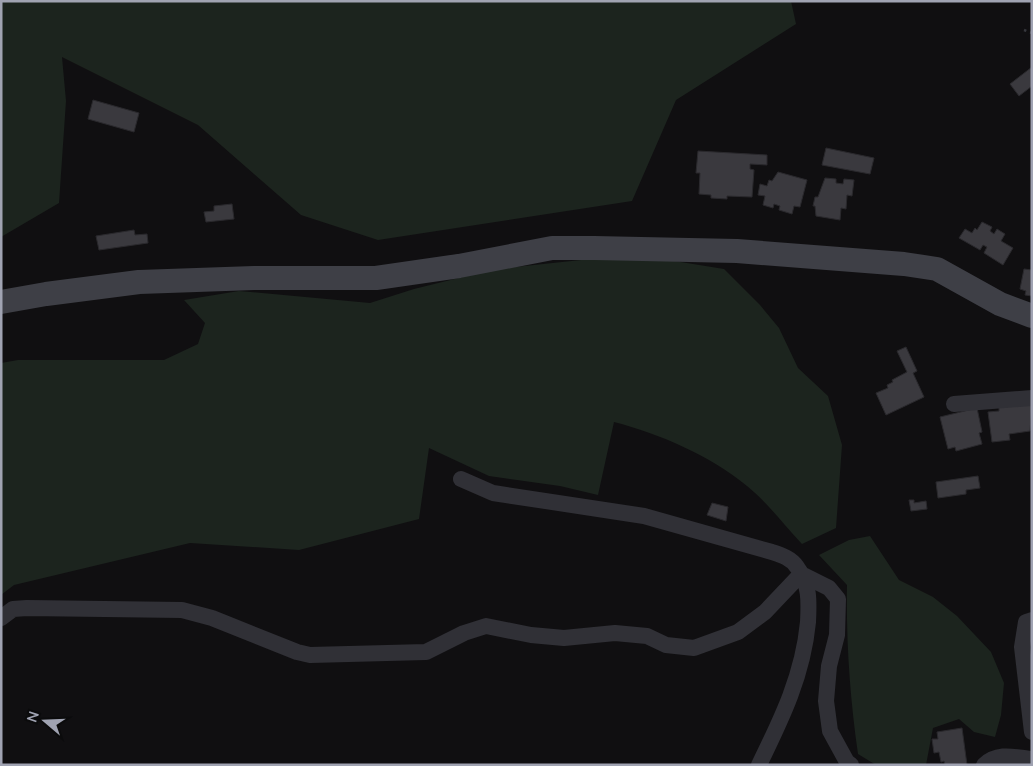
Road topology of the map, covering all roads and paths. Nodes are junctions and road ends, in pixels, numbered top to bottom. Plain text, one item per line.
1 (1024, 30) dead end
2 (1032, 33) edge
3 (1, 302) edge
4 (1032, 316) edge
5 (1032, 398) edge
6 (954, 404) dead end
7 (462, 479) dead end
8 (801, 574) junction
9 (1, 618) edge
10 (1032, 620) edge
11 (1032, 732) edge
12 (1032, 760) edge
13 (758, 765) edge
14 (852, 765) edge
15 (984, 765) edge

1 - 2 path
3 - 4 main road
5 - 6 street
7 - 8 street
8 - 9 street
8 - 13 street
8 - 14 street
10 - 11 street
12 - 15 street

